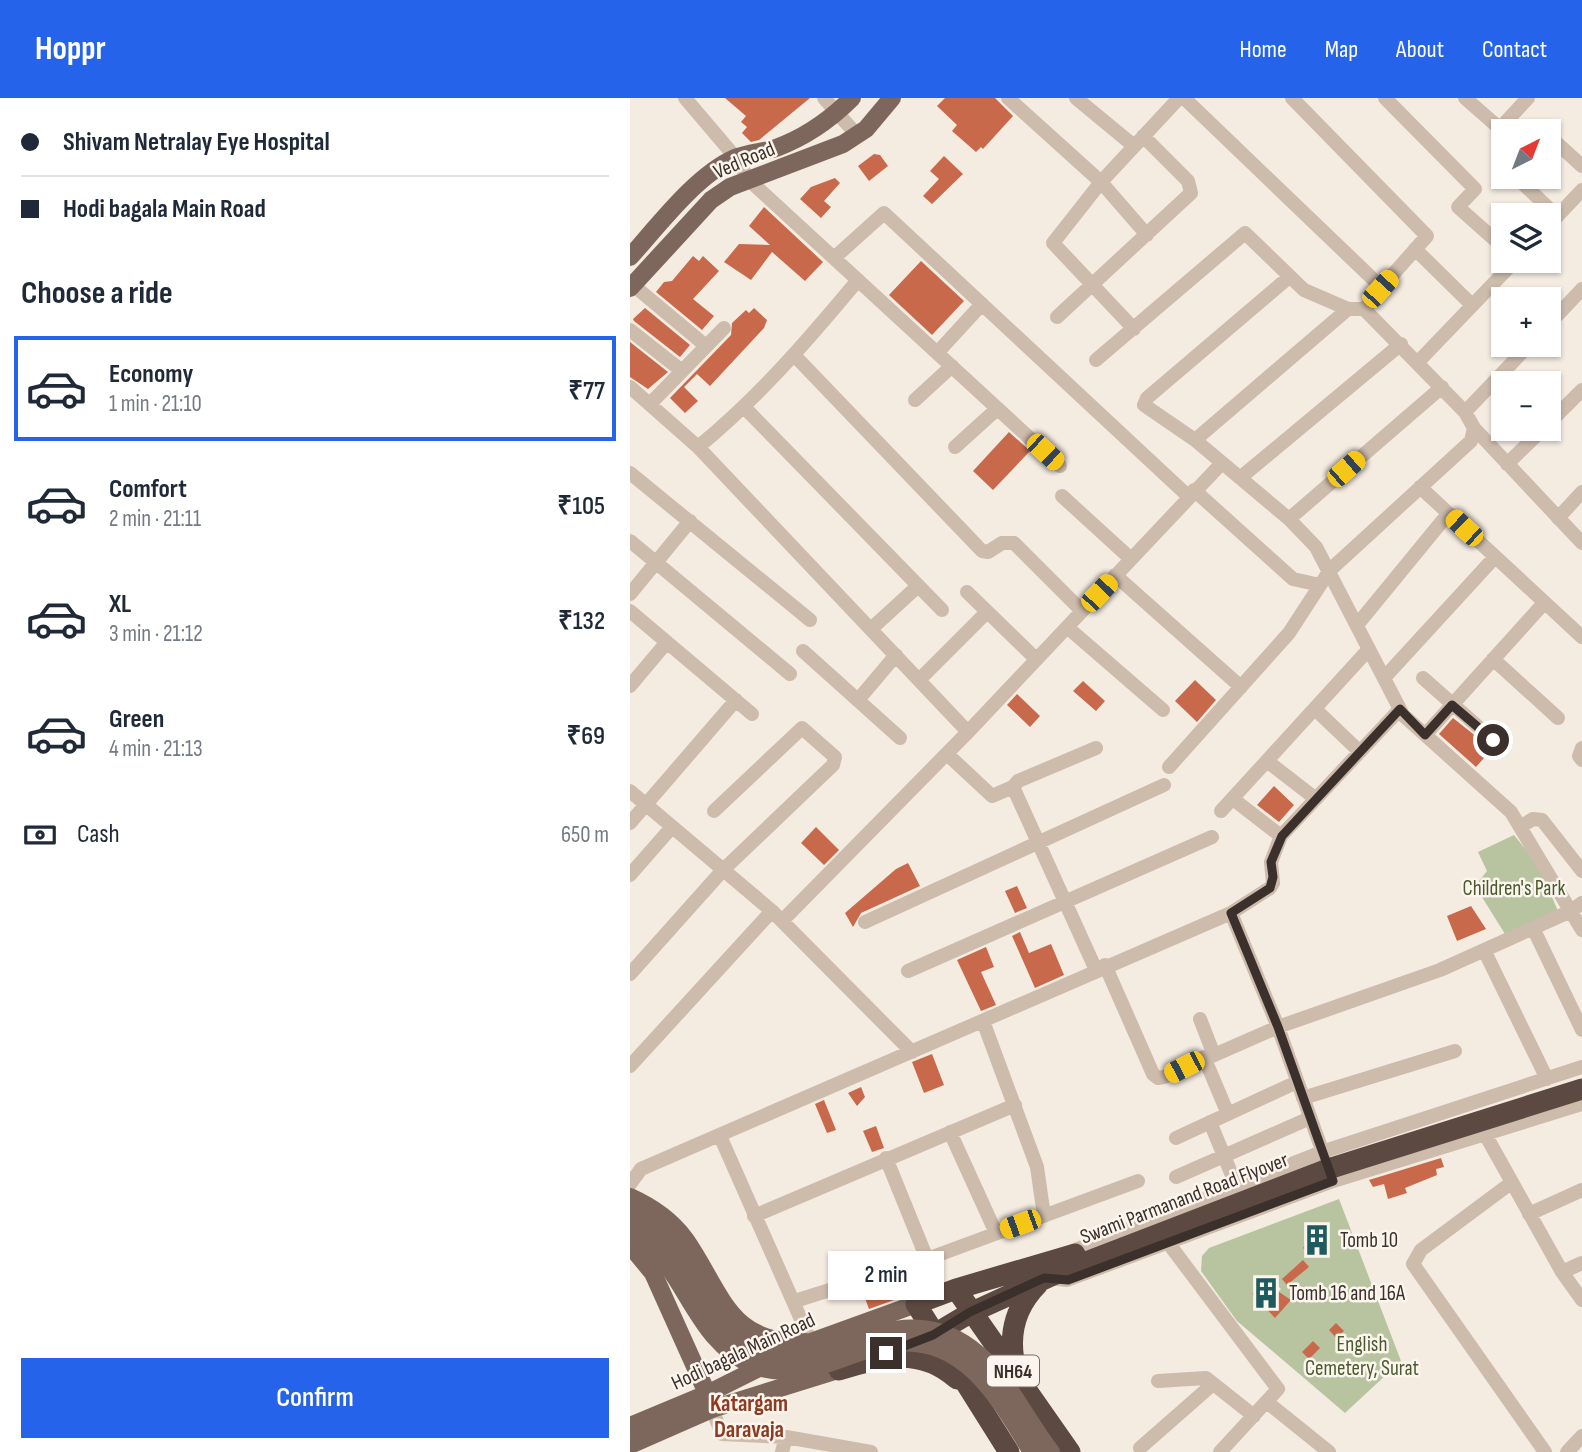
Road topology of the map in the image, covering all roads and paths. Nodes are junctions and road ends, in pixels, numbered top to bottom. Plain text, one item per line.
1 (685, 98) edge
2 (824, 98) edge
3 (852, 98) edge
4 (892, 98) edge
5 (1008, 98) edge
6 (1076, 98) edge
7 (1292, 98) edge
8 (1385, 98) edge
9 (1465, 98) edge
10 (1528, 98) edge
11 (1174, 100) edge
12 (838, 111) junction
13 (857, 135) junction
14 (1138, 141) junction
15 (1561, 147) edge
16 (736, 158) junction
17 (1582, 166) edge
18 (749, 180) junction
19 (1101, 182) junction
20 (1526, 189) edge
21 (1582, 190) edge
22 (1538, 203) edge
23 (1561, 212) edge
24 (1147, 235) junction
25 (1491, 236) edge
26 (1415, 249) junction
27 (630, 257) edge
28 (834, 258) junction
29 (1503, 273) edge
30 (1287, 278) junction
31 (858, 280) junction
32 (1093, 284) junction
33 (631, 286) edge
34 (1380, 289) junction
35 (1582, 289) edge
36 (982, 304) junction
37 (1472, 305) junction
38 (1348, 309) junction
39 (1364, 309) junction
40 (1561, 311) edge
41 (1057, 317) dead end
42 (724, 328) dead end
43 (1134, 329) junction
44 (630, 330) edge
45 (1401, 344) junction
46 (706, 346) junction
47 (937, 353) junction
48 (795, 356) junction
49 (1518, 357) edge
50 (1096, 360) dead end
51 (1418, 362) junction
52 (952, 366) junction
53 (681, 371) junction
54 (630, 387) edge
55 (1442, 387) junction
56 (1582, 390) edge
57 (915, 400) dead end
58 (650, 404) junction
59 (745, 408) junction
60 (998, 409) junction
61 (1561, 411) edge
62 (1465, 412) junction
63 (1474, 428) junction
64 (1195, 440) junction
65 (1531, 441) edge
66 (698, 447) junction
67 (955, 447) dead end
68 (1221, 464) junction
69 (1507, 464) junction
70 (1060, 466) dead end
71 (630, 473) edge
72 (1240, 478) junction
73 (1420, 488) junction
74 (1582, 492) edge
75 (1191, 493) junction
76 (1062, 496) dead end
77 (1448, 514) junction
78 (1558, 518) junction
79 (1289, 519) junction
80 (690, 521) junction
81 (630, 541) edge
82 (1582, 543) edge
83 (1495, 557) junction
84 (1131, 559) junction
85 (655, 563) junction
86 (1330, 570) junction
87 (1115, 575) junction
88 (1320, 585) junction
89 (918, 586) junction
90 (967, 592) dead end
91 (630, 594) edge
92 (1544, 603) junction
93 (942, 610) dead end
94 (630, 611) edge
95 (1082, 611) junction
96 (987, 612) junction
97 (810, 620) dead end
98 (1357, 625) junction
99 (1067, 627) junction
100 (871, 629) junction
101 (1582, 637) edge
102 (667, 642) junction
103 (1369, 649) junction
104 (803, 651) dead end
105 (896, 655) junction
106 (1036, 659) junction
107 (1493, 659) junction
108 (790, 674) dead end
109 (1384, 678) junction
110 (1423, 678) dead end
111 (919, 680) junction
112 (630, 686) edge
113 (1241, 687) junction
114 (736, 700) junction
115 (858, 700) junction
116 (1452, 705) junction
117 (1315, 709) junction
118 (1400, 709) junction
119 (1163, 710) dead end
120 (752, 714) dead end
121 (1558, 718) dead end
122 (968, 732) junction
123 (1425, 735) junction
124 (900, 738) dead end
125 (1493, 740) dead end
126 (1096, 748) dead end
127 (1582, 748) edge
128 (1360, 752) junction
129 (947, 754) junction
130 (1582, 760) edge
131 (1267, 761) junction
132 (1169, 767) dead end
133 (1164, 785) dead end
134 (1013, 787) junction
135 (630, 791) edge
136 (1233, 799) junction
137 (1316, 799) junction
138 (647, 806) junction
139 (714, 811) dead end
140 (1221, 811) dead end
141 (630, 823) edge
142 (672, 827) junction
143 (1520, 827) junction
144 (1282, 836) junction
145 (1212, 837) dead end
146 (1036, 845) junction
147 (723, 870) junction
148 (1582, 872) edge
149 (630, 875) edge
150 (1065, 903) junction
151 (1577, 907) edge
152 (1231, 913) junction
153 (777, 916) junction
154 (865, 922) dead end
155 (1533, 928) junction
156 (1582, 930) edge
157 (1485, 950) junction
158 (1100, 968) junction
159 (908, 971) dead end
160 (630, 974) edge
161 (1200, 1019) dead end
162 (983, 1021) junction
163 (1278, 1027) junction
164 (1582, 1030) edge
165 (1455, 1051) dead end
166 (912, 1052) junction
167 (1209, 1056) junction
168 (630, 1066) edge
169 (1582, 1067) edge
170 (1547, 1079) junction
171 (1582, 1079) edge
172 (1297, 1082) junction
173 (1582, 1089) edge
174 (1303, 1098) junction
175 (1582, 1104) edge
176 (1015, 1105) junction
177 (1228, 1114) junction
178 (1310, 1118) junction
179 (1210, 1122) junction
180 (950, 1132) junction
181 (1485, 1134) junction
182 (720, 1136) junction
183 (1176, 1138) dead end
184 (1322, 1152) junction
185 (1224, 1156) junction
186 (886, 1158) junction
187 (1176, 1177) dead end
188 (1138, 1181) dead end
189 (1333, 1181) junction
190 (1511, 1183) junction
191 (630, 1184) edge
192 (1236, 1185) junction
193 (1582, 1190) edge
194 (630, 1196) edge
195 (630, 1212) edge
196 (1529, 1214) junction
197 (754, 1216) junction
198 (1044, 1216) junction
199 (630, 1230) edge
200 (996, 1233) junction
201 (1169, 1244) junction
202 (630, 1245) edge
203 (927, 1259) junction
204 (1074, 1261) junction
205 (1582, 1263) edge
206 (1048, 1270) junction
207 (1562, 1272) junction
208 (956, 1289) junction
209 (1582, 1300) edge
210 (795, 1301) junction
211 (916, 1304) junction
212 (970, 1312) junction
213 (933, 1335) junction
214 (811, 1342) junction
215 (839, 1370) junction
216 (1158, 1381) dead end
217 (1213, 1384) junction
218 (972, 1392) junction
219 (1032, 1398) junction
220 (711, 1401) junction
221 (1268, 1402) junction
222 (1254, 1416) junction
223 (630, 1426) edge
224 (1582, 1436) edge
225 (786, 1437) junction
226 (630, 1445) edge
227 (1140, 1448) dead end
228 (1228, 1449) edge
229 (782, 1452) edge
230 (871, 1452) edge
231 (1009, 1452) edge
232 (1032, 1452) edge
233 (1051, 1452) edge
234 (1070, 1452) edge
235 (1329, 1452) edge
236 (1545, 1452) edge
237 (1567, 1452) edge

1 - 16 street
2 - 12 street
3 - 12 main road, Ved Road
4 - 13 main road, Ved Road
5 - 19 street
6 - 14 street
7 - 26 street
8 - 25 street
9 - 10 street
11 - 14 street
11 - 34 street
12 - 13 street
12 - 16 main road, Ved Road
13 - 18 main road, Ved Road
14 - 19 street
14 - 24 street
15 - 17 street
16 - 18 street
16 - 27 main road, Ved Road
18 - 28 street
18 - 33 main road, Ved Road
19 - 24 street
19 - 32 street
20 - 22 street
21 - 23 street
24 - 32 street
26 - 34 street
26 - 37 street
28 - 31 street
28 - 36 street
29 - 37 street
30 - 38 street
30 - 43 street
30 - 64 street
31 - 47 street
31 - 48 street
32 - 41 street
32 - 43 street
33 - 46 street
34 - 39 street
35 - 40 street
36 - 47 street
36 - 75 street
37 - 51 street
38 - 39 street
38 - 64 street
39 - 45 street
42 - 46 street
43 - 50 street
44 - 53 street
45 - 51 street
45 - 72 street
46 - 53 street
47 - 52 street
48 - 59 street
48 - 95 street
49 - 62 street
51 - 55 street
52 - 57 street
52 - 60 street
53 - 58 street
54 - 58 street
55 - 62 street
55 - 79 street
56 - 61 street
58 - 66 street
59 - 66 street
59 - 89 street
60 - 67 street
60 - 70 street
62 - 63 street
63 - 69 street
63 - 73 street
64 - 68 street
65 - 69 street
66 - 100 street
68 - 72 street
68 - 75 street
69 - 78 street
71 - 80 street
72 - 79 street
73 - 77 street
73 - 86 street
74 - 78 street
75 - 84 street
75 - 88 street
76 - 84 street
77 - 83 street
77 - 98 street
78 - 82 street
79 - 86 street
80 - 85 street
80 - 97 street
81 - 85 street
83 - 92 street
83 - 109 street
84 - 87 street
85 - 91 street
85 - 108 street
86 - 88 street
86 - 98 street
87 - 95 street
87 - 113 street
88 - 113 street
89 - 93 street
89 - 100 street
90 - 96 street
92 - 101 street
92 - 107 street
94 - 102 street
95 - 99 street
96 - 106 street
96 - 111 street
98 - 103 street
99 - 106 street
99 - 119 street
100 - 105 street
102 - 112 street
102 - 114 street
103 - 109 street
103 - 117 street
104 - 115 street
105 - 111 street
105 - 115 street
106 - 122 street
107 - 116 street
107 - 121 street
109 - 118 street
110 - 116 street
111 - 122 street
113 - 132 street
114 - 120 street
114 - 138 street
115 - 124 street
116 - 123 street
116 - 125 street
117 - 128 street
117 - 131 street
118 - 123 street
118 - 128 street
122 - 129 street
123 - 143 street
126 - 134 street
127 - 130 street
128 - 137 street
129 - 134 street
129 - 153 street
131 - 136 street
131 - 137 street
133 - 146 street
134 - 146 street
135 - 138 street
136 - 140 street
136 - 144 street
137 - 144 street
138 - 141 street
138 - 142 street
139 - 147 street
142 - 147 street
142 - 149 street
143 - 148 street
143 - 151 street
144 - 152 street
145 - 150 street
146 - 150 street
146 - 154 street
147 - 153 street
147 - 160 street
150 - 158 street
150 - 159 street
151 - 155 street
151 - 156 street
152 - 158 street
152 - 163 street
153 - 166 street
153 - 168 street
155 - 157 street
155 - 164 street
157 - 163 street
157 - 170 street
158 - 162 street
158 - 167 street
161 - 167 street
162 - 166 street
162 - 176 street
163 - 167 street
163 - 172 street
165 - 174 street
166 - 182 street
167 - 177 street
169 - 170 street
170 - 184 street
171 - 204 highway, Swami Parmanand Road Flyover
172 - 174 street
172 - 177 street
173 - 204 highway, Swami Parmanand Road Flyover, bridge
174 - 178 street
175 - 181 street
176 - 180 street
176 - 198 street
177 - 179 street
178 - 184 street
178 - 185 street
179 - 183 street
179 - 185 street
180 - 186 street
180 - 200 street
181 - 189 street
181 - 190 street
182 - 191 street
182 - 197 street
184 - 189 street
184 - 192 street
185 - 187 street
185 - 192 street
186 - 197 street
186 - 203 street
188 - 198 street
189 - 201 street
190 - 196 street
190 - 236 street
192 - 206 street
193 - 196 street
194 - 214 main road
195 - 233 main road, bridge
196 - 207 street
197 - 210 street
198 - 200 street
199 - 232 main road, bridge
200 - 203 street
201 - 206 street
201 - 221 street
202 - 220 main road
203 - 210 street
204 - 206 highway, Swami Parmanand Road Flyover
205 - 207 street
206 - 208 highway
206 - 212 highway
206 - 219 highway
207 - 209 street
208 - 211 highway
208 - 212 highway, NH64
210 - 214 street
211 - 213 highway, NH64
211 - 214 main road, Hodi bagala Main Road
212 - 213 highway
212 - 219 highway, NH64
213 - 215 main road, Hodi bagala Main Road
213 - 218 highway, NH64
214 - 220 main road, Hodi bagala Main Road
215 - 218 highway
215 - 220 main road, Hodi bagala Main Road
216 - 217 street
217 - 222 street
217 - 227 street
218 - 231 highway, NH64
219 - 234 highway, NH64
220 - 223 main road, Hodi bagala Main Road
220 - 225 street
220 - 226 main road, Hodi bagala Main Road
221 - 222 street
221 - 235 street
222 - 228 street
224 - 237 street
225 - 229 street
225 - 230 street

